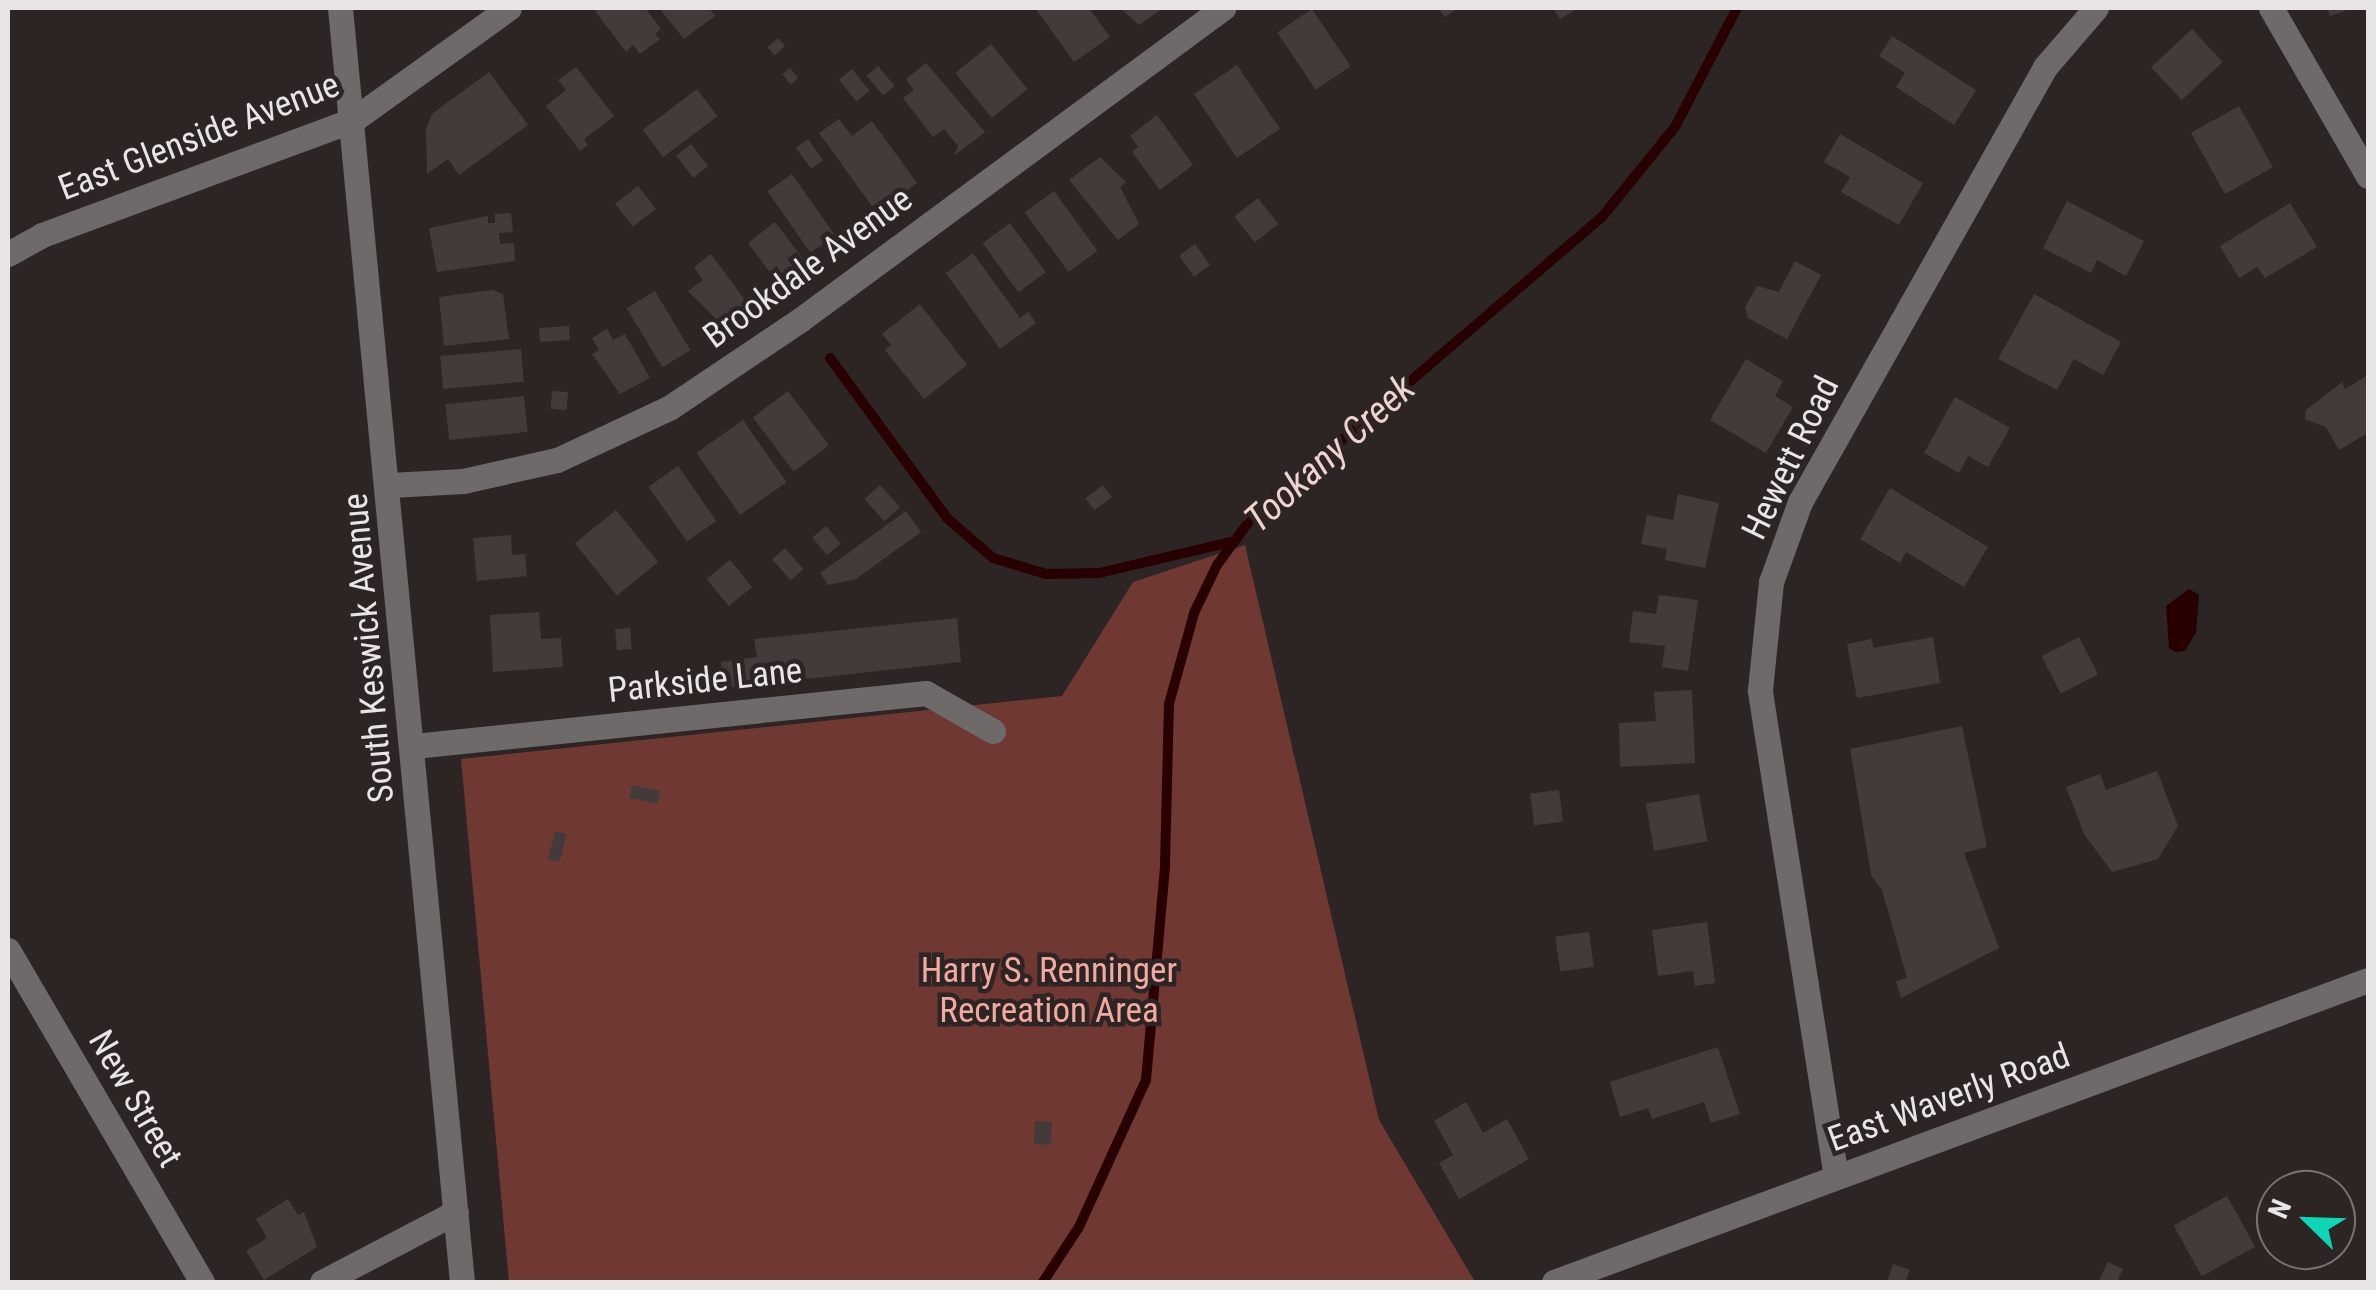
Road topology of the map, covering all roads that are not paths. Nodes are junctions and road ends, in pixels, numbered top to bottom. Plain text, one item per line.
1 (340, 8) edge
2 (509, 8) edge
3 (1222, 8) edge
4 (2096, 8) edge
5 (2271, 8) edge
6 (353, 120) junction
7 (2368, 176) edge
8 (8, 254) edge
9 (390, 485) junction
10 (992, 731) dead end
11 (414, 746) junction
12 (8, 950) edge
13 (2368, 980) edge
14 (1836, 1177) junction
15 (456, 1212) junction
16 (202, 1282) edge
17 (322, 1282) edge
18 (462, 1282) edge
19 (1554, 1282) edge

1 - 6 street, South Keswick Avenue
2 - 6 street, East Glenside Avenue
3 - 9 street, Brookdale Avenue
4 - 14 street, Hewett Road
5 - 7 street
6 - 8 street, East Glenside Avenue
6 - 9 street, South Keswick Avenue
9 - 11 street, South Keswick Avenue
10 - 11 street, Parkside Lane
11 - 15 street, South Keswick Avenue
12 - 16 street, New Street
13 - 14 street, East Waverly Road
14 - 19 street, East Waverly Road
15 - 17 street
15 - 18 street, South Keswick Avenue

